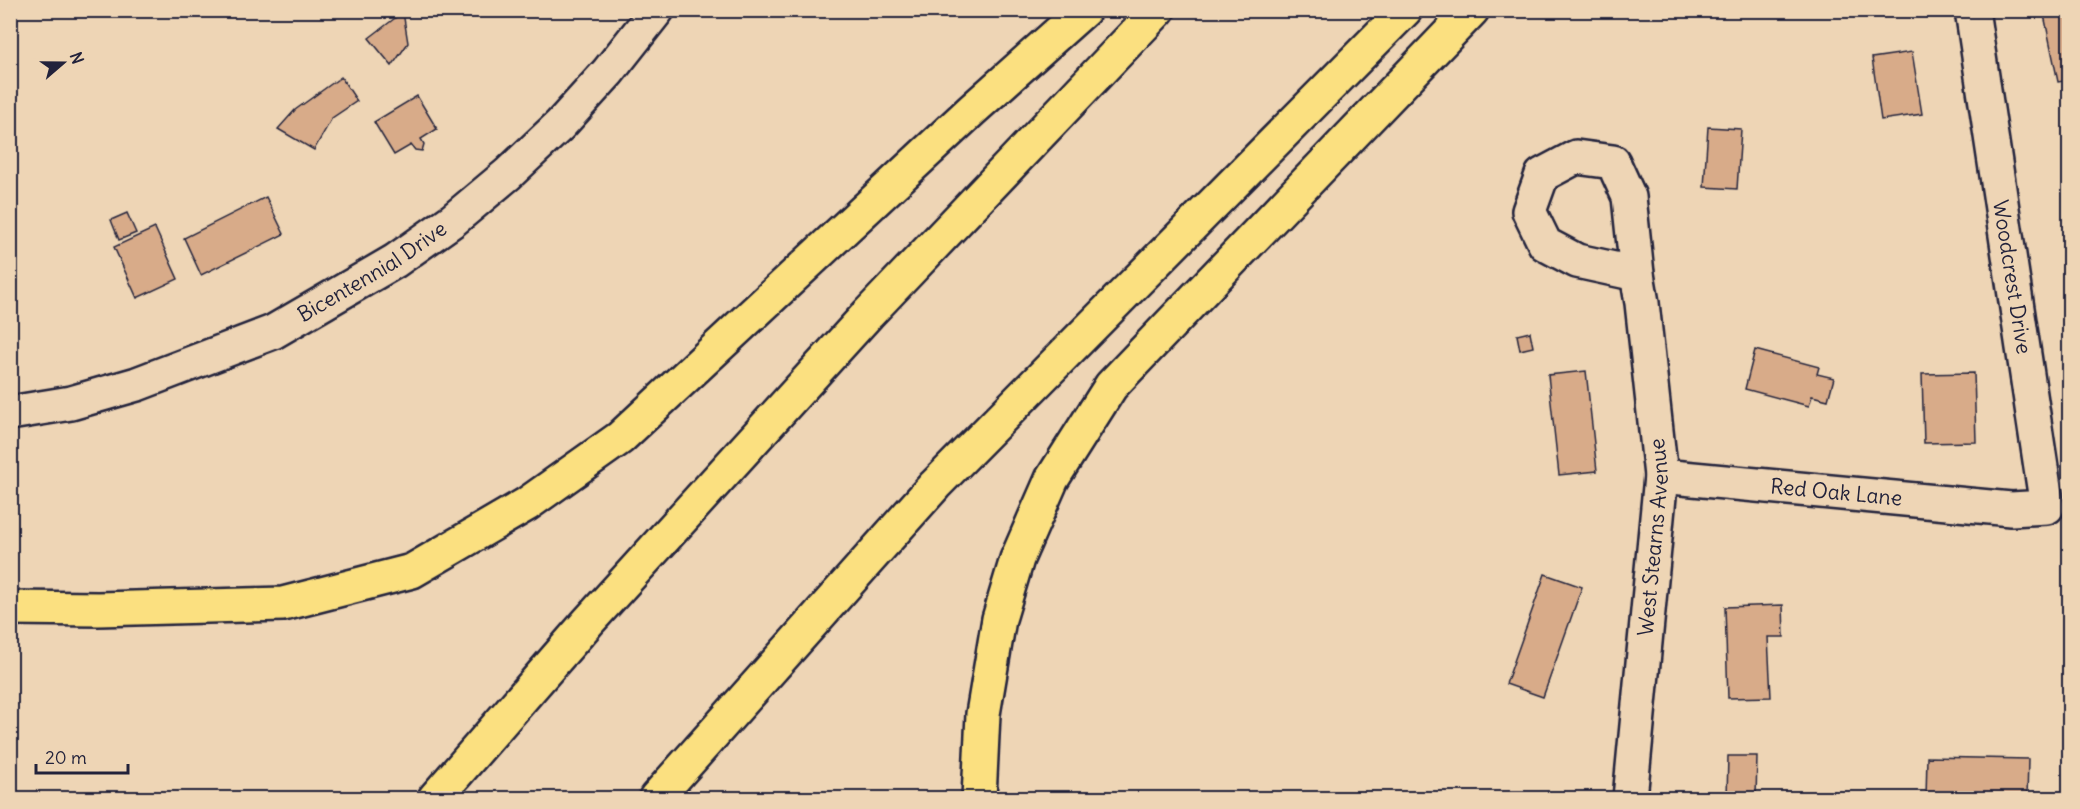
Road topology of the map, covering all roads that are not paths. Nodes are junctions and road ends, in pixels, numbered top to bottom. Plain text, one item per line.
1 (657, 10) edge
2 (1084, 10) edge
3 (1158, 10) edge
4 (1405, 10) edge
5 (1472, 10) edge
6 (1972, 10) edge
7 (1638, 274) dead end
8 (10, 413) edge
9 (1661, 476) junction
10 (2011, 509) joint
11 (10, 608) edge
12 (435, 798) edge
13 (656, 798) edge
14 (979, 798) edge
15 (1630, 798) edge

1 - 8 street, Bicentennial Drive
2 - 11 highway
3 - 12 highway
4 - 13 highway
5 - 14 highway
6 - 10 street, Woodcrest Drive
7 - 9 street, West Stearns Avenue
9 - 10 street, Red Oak Lane
9 - 15 street, West Stearns Avenue

